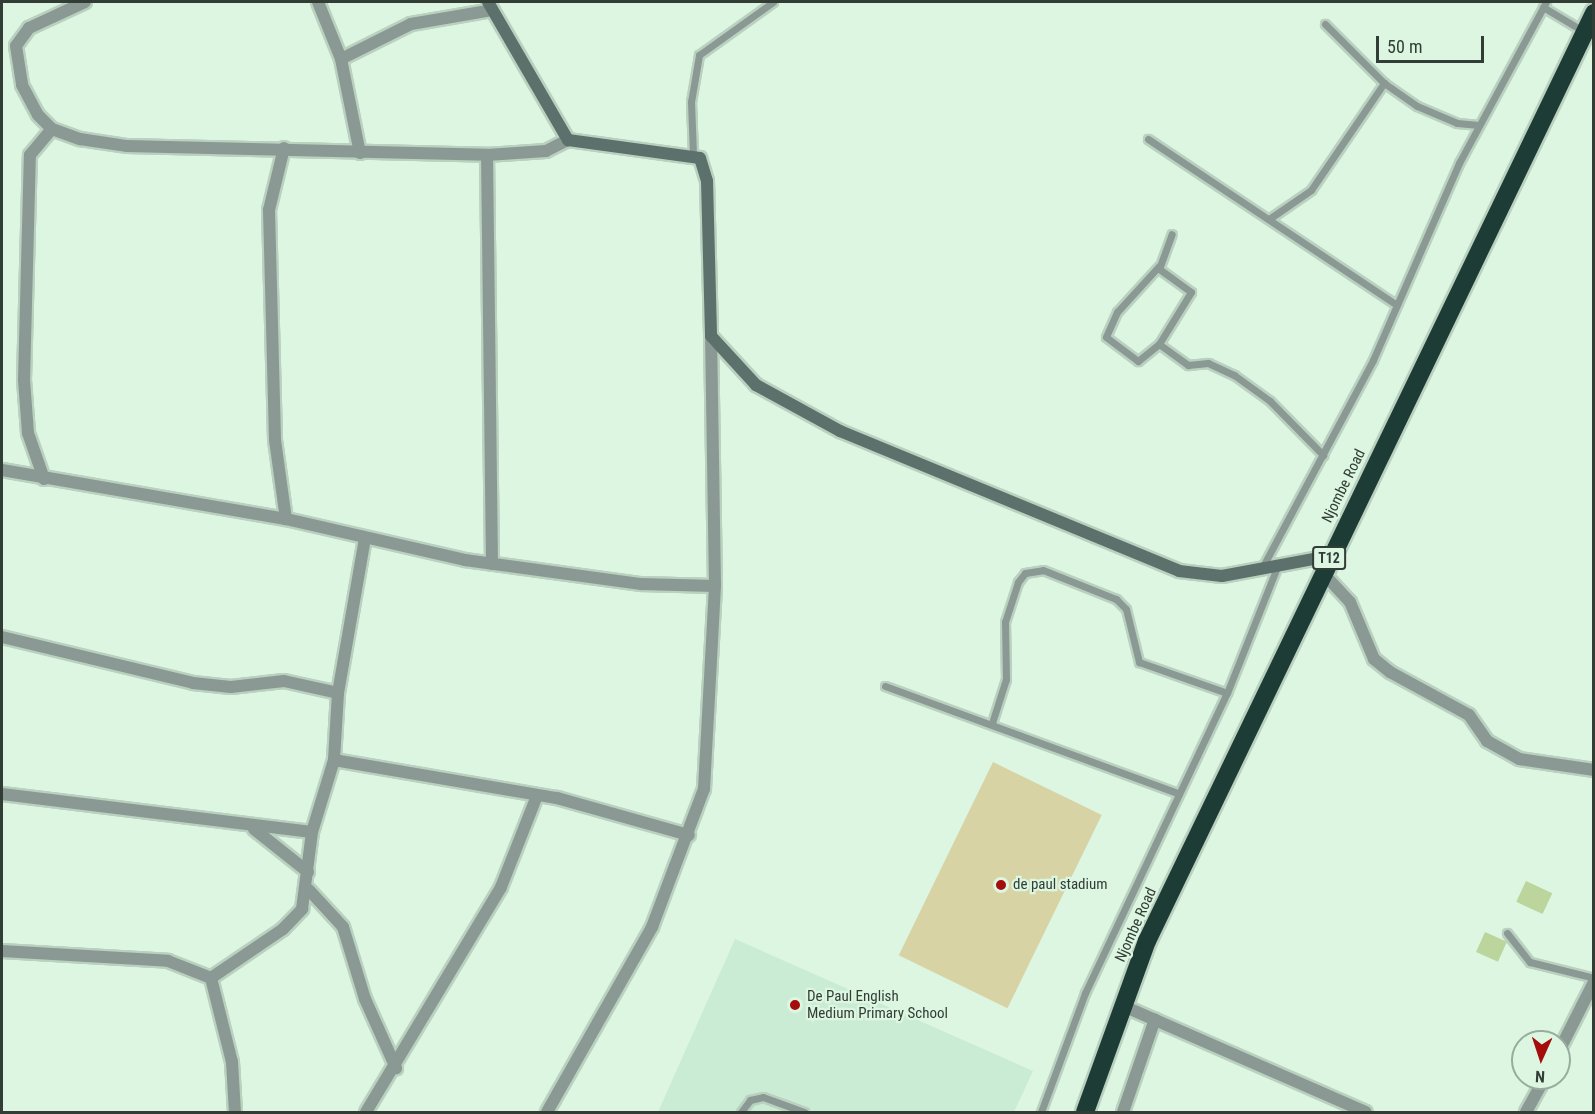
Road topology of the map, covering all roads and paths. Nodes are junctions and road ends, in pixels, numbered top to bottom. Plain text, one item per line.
1 (85, 2) edge
2 (318, 2) edge
3 (773, 2) edge
4 (1544, 4) edge
5 (490, 6) edge
6 (1593, 13) edge
7 (1325, 24) dead end
8 (1586, 39) edge
9 (341, 59) junction
10 (1384, 83) junction
11 (1479, 125) junction
12 (52, 129) junction
13 (1148, 139) dead end
14 (568, 140) junction
15 (284, 148) junction
16 (360, 153) junction
17 (693, 154) junction
18 (487, 155) junction
19 (1269, 219) junction
20 (1172, 234) dead end
21 (1159, 266) junction
22 (1395, 304) junction
23 (711, 336) junction
24 (1159, 344) junction
25 (1323, 455) junction
26 (2, 470) edge
27 (44, 479) junction
28 (286, 519) junction
29 (365, 539) junction
30 (492, 564) junction
31 (1326, 564) junction
32 (1278, 565) junction
33 (1262, 568) junction
34 (715, 586) junction
35 (2, 637) edge
36 (885, 686) dead end
37 (338, 693) junction
38 (1227, 693) junction
39 (992, 723) junction
40 (334, 760) junction
41 (1593, 770) edge
42 (2, 794) edge
43 (1177, 794) junction
44 (536, 798) junction
45 (254, 829) junction
46 (312, 832) junction
47 (690, 835) junction
48 (308, 872) junction
49 (309, 890) junction
50 (1507, 933) dead end
51 (2, 951) edge
52 (211, 978) junction
53 (1593, 980) edge
54 (1121, 1005) junction
55 (1155, 1019) junction
56 (1569, 1030) edge
57 (396, 1068) junction
58 (1538, 1090) edge
59 (235, 1113) edge
60 (366, 1113) edge
61 (547, 1113) edge
62 (741, 1113) edge
63 (804, 1113) edge
64 (1041, 1113) edge
65 (1085, 1113) edge
66 (1123, 1113) edge
67 (1366, 1113) edge
68 (1526, 1113) edge

1 - 12 street
2 - 9 street
3 - 17 lane
4 - 8 lane
4 - 11 lane
5 - 9 street
5 - 14 street
6 - 8 highway, Njombe Road / T12
7 - 10 lane
8 - 31 highway, Njombe Road / T12
9 - 16 street
10 - 11 lane
10 - 19 lane
11 - 22 lane
12 - 15 street
12 - 27 street
13 - 19 lane
14 - 17 street
14 - 18 street
15 - 16 street
15 - 28 street
16 - 18 street
17 - 23 street
18 - 30 street
19 - 22 lane
20 - 21 lane
21 - 24 lane
21 - 24 lane
22 - 25 lane
23 - 33 street
23 - 34 street
24 - 25 lane
25 - 33 lane
26 - 27 street
27 - 28 street
28 - 29 street
29 - 30 street
29 - 37 street
30 - 34 street
31 - 32 street
31 - 41 street
31 - 54 highway, Njombe Road / T12
32 - 33 street
32 - 38 lane
34 - 47 street
35 - 37 street
36 - 39 lane
37 - 40 street
38 - 39 lane
38 - 43 lane
39 - 43 lane
40 - 44 street
40 - 46 street
42 - 45 street
43 - 64 lane
44 - 47 street
44 - 57 street
45 - 46 street
45 - 48 street
46 - 48 street
47 - 61 street
48 - 49 street
49 - 52 street
49 - 57 street
50 - 53 lane
51 - 52 street
52 - 59 street
53 - 56 street
54 - 55 street
54 - 65 highway, Njombe Road / T12
55 - 66 street
55 - 67 street
57 - 60 street
58 - 68 street
62 - 63 lane

